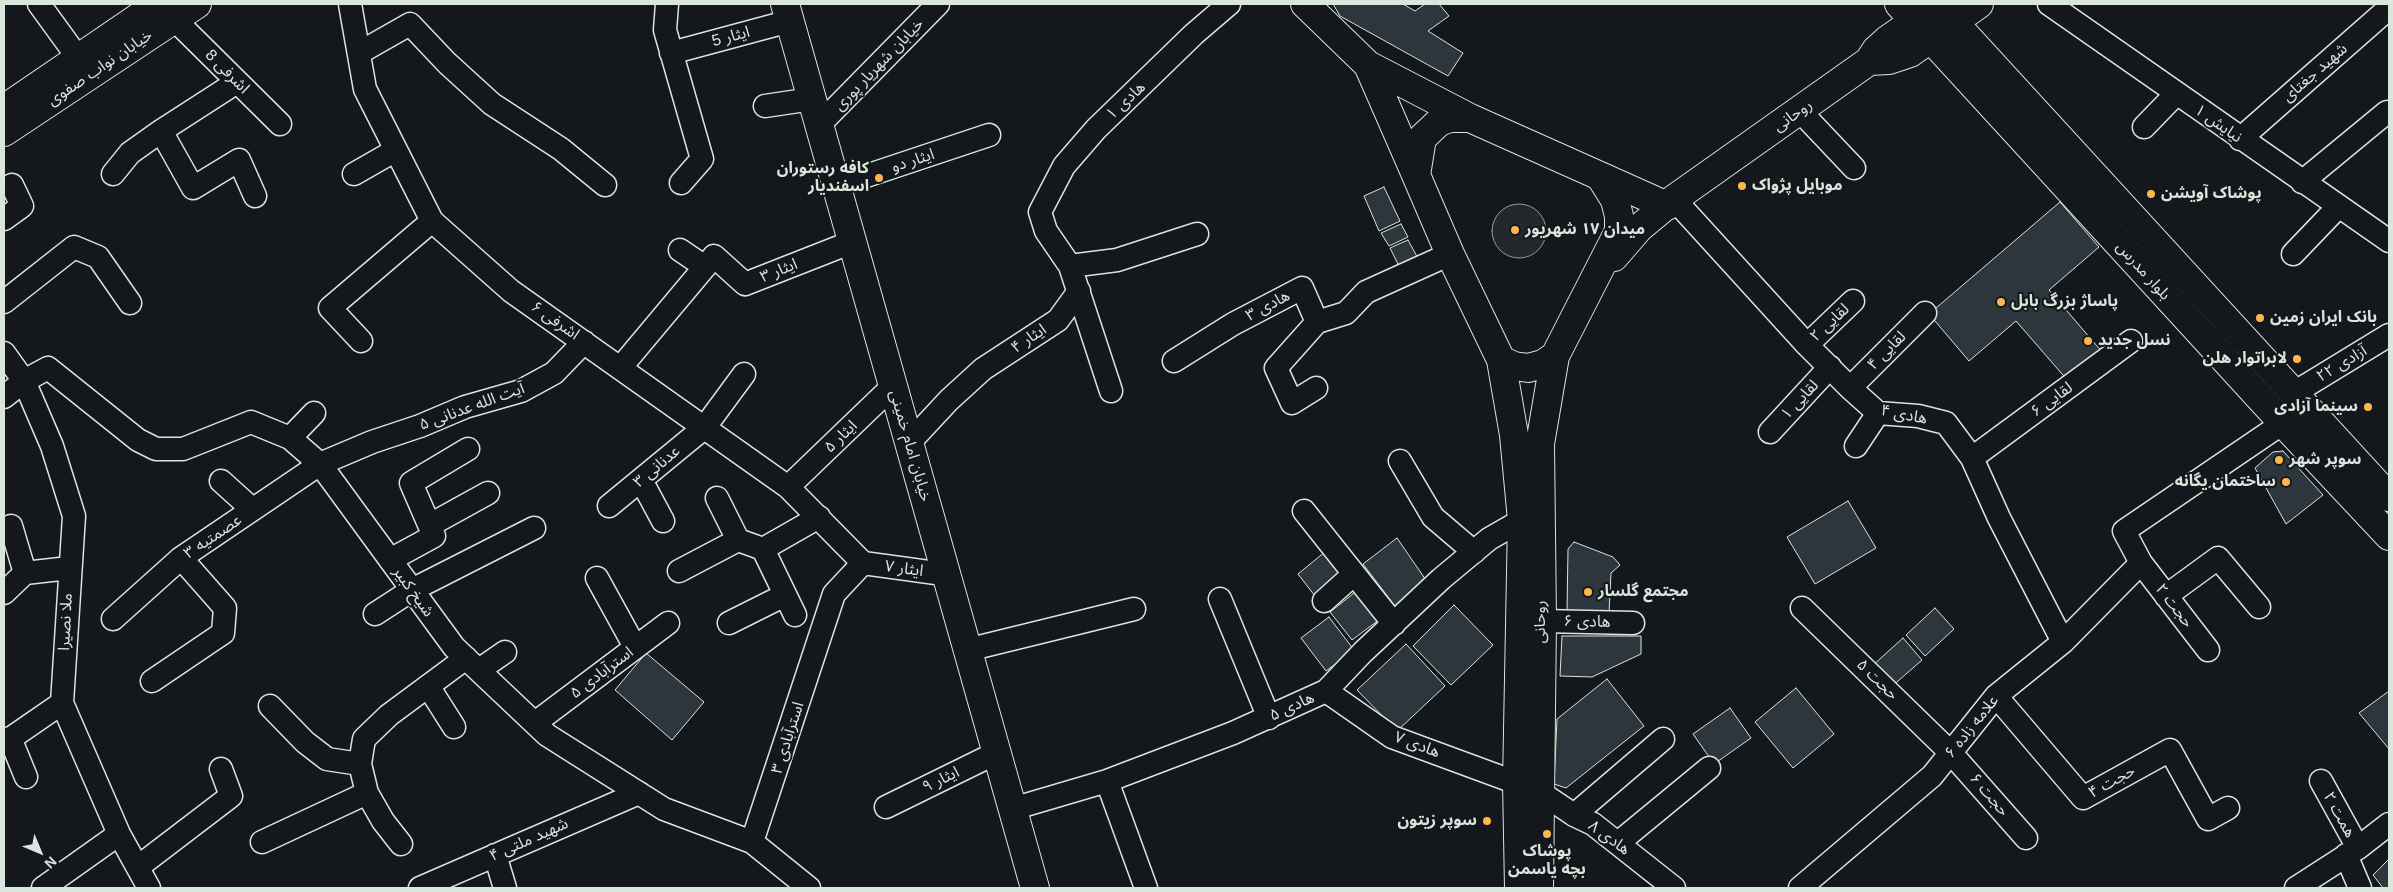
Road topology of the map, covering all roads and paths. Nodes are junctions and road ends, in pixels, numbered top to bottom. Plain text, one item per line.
1 (40, 4) edge
2 (197, 4) edge
3 (350, 4) edge
4 (667, 4) edge
5 (938, 4) edge
6 (1229, 4) edge
7 (1305, 4) edge
8 (1979, 4) edge
9 (2049, 4) edge
10 (2389, 8) edge
11 (1942, 9) edge
12 (166, 11) edge
13 (788, 12) edge
14 (1915, 21) edge
15 (359, 53) junction
16 (672, 53) junction
17 (80, 59) junction
18 (1368, 65) junction
19 (238, 82) junction
20 (2176, 94) junction
21 (812, 99) junction
22 (765, 106) dead end
23 (4, 109) edge
24 (1800, 111) junction
25 (2387, 112) dead end
26 (1470, 118) junction
27 (280, 124) dead end
28 (819, 125) junction
29 (2144, 128) dead end
30 (160, 130) junction
31 (4, 132) edge
32 (989, 135) dead end
33 (2240, 139) junction
34 (396, 150) junction
35 (1854, 168) dead end
36 (113, 174) dead end
37 (354, 174) dead end
38 (1416, 174) junction
39 (1600, 176) junction
40 (2302, 182) junction
41 (681, 183) dead end
42 (12, 185) dead end
43 (605, 185) dead end
44 (836, 186) junction
45 (254, 196) dead end
46 (1670, 202) junction
47 (2339, 206) junction
48 (4, 219) edge
49 (432, 221) junction
50 (1197, 234) dead end
51 (2389, 241) edge
52 (852, 242) junction
53 (680, 250) dead end
54 (1450, 254) junction
55 (2293, 254) dead end
56 (709, 262) junction
57 (1070, 266) junction
58 (1598, 274) junction
59 (1079, 291) junction
60 (1853, 301) dead end
61 (4, 302) edge
62 (130, 303) dead end
63 (1925, 313) dead end
64 (1317, 322) junction
65 (2389, 335) edge
66 (361, 341) dead end
67 (2131, 341) dead end
68 (584, 342) junction
69 (1807, 345) junction
70 (4, 352) edge
71 (1555, 356) junction
72 (1500, 360) junction
73 (1174, 361) dead end
74 (622, 367) junction
75 (1830, 367) junction
76 (744, 374) dead end
77 (24, 381) junction
78 (893, 386) junction
79 (1316, 388) dead end
80 (1850, 388) junction
81 (1111, 392) dead end
82 (2294, 393) junction
83 (4, 397) edge
84 (314, 413) dead end
85 (1878, 413) junction
86 (2283, 423) junction
87 (705, 427) junction
88 (1770, 432) dead end
89 (290, 438) junction
90 (909, 443) junction
91 (1856, 446) dead end
92 (468, 448) dead end
93 (1972, 458) junction
94 (1400, 461) dead end
95 (320, 464) junction
96 (641, 480) junction
97 (221, 481) dead end
98 (788, 487) junction
99 (488, 493) dead end
100 (2389, 497) edge
101 (717, 498) dead end
102 (609, 506) dead end
103 (252, 510) junction
104 (1304, 511) dead end
105 (819, 517) junction
106 (1522, 520) junction
107 (663, 521) dead end
108 (430, 525) junction
109 (11, 526) dead end
110 (534, 528) dead end
111 (2389, 536) edge
112 (738, 540) junction
113 (763, 549) junction
114 (1474, 552) junction
115 (181, 558) junction
116 (390, 560) junction
117 (863, 563) junction
118 (2141, 563) junction
119 (69, 568) junction
120 (680, 572) dead end
121 (945, 572) junction
122 (25, 573) junction
123 (1354, 574) junction
124 (597, 578) dead end
125 (412, 590) junction
126 (4, 593) edge
127 (785, 595) junction
128 (2166, 596) junction
129 (1220, 599) dead end
130 (1324, 601) dead end
131 (2259, 607) dead end
132 (1802, 608) dead end
133 (1134, 609) dead end
134 (375, 614) dead end
135 (795, 615) dead end
136 (113, 619) dead end
137 (1542, 621) junction
138 (668, 622) dead end
139 (730, 623) dead end
140 (1633, 623) dead end
141 (1394, 624) junction
142 (2063, 642) junction
143 (635, 647) junction
144 (968, 650) junction
145 (2208, 650) dead end
146 (505, 652) dead end
147 (472, 664) junction
148 (152, 681) dead end
149 (428, 686) junction
150 (1326, 691) junction
151 (1530, 691) junction
152 (1996, 696) junction
153 (62, 703) junction
154 (270, 706) dead end
155 (1269, 718) junction
156 (535, 724) junction
157 (454, 727) dead end
158 (1663, 739) dead end
159 (7, 740) edge
160 (996, 753) junction
161 (1951, 753) junction
162 (360, 764) junction
163 (1710, 768) dead end
164 (221, 769) dead end
165 (26, 777) dead end
166 (2321, 781) dead end
167 (1108, 782) junction
168 (1528, 787) junction
169 (367, 793) junction
170 (639, 793) junction
171 (886, 807) dead end
172 (2228, 808) dead end
173 (1012, 809) junction
174 (1574, 815) junction
175 (2389, 824) edge
176 (119, 834) junction
177 (2026, 838) dead end
178 (262, 842) dead end
179 (752, 842) junction
180 (1618, 843) junction
181 (401, 844) dead end
182 (2352, 852) junction
183 (495, 855) junction
184 (138, 867) junction
185 (43, 888) edge
186 (149, 888) edge
187 (420, 888) edge
188 (505, 888) edge
189 (808, 888) edge
190 (1035, 888) edge
191 (1146, 888) edge
192 (1519, 888) edge
193 (1539, 888) edge
194 (1674, 888) edge
195 (1800, 888) edge
196 (2296, 888) edge
197 (2360, 888) edge

1 - 17 street
2 - 12 main road, خیابان نواب صفوی
3 - 15 street, اشرفی ۶
4 - 16 street
5 - 28 street, خیابان شهریار پوری
6 - 57 street, هادی ۱
7 - 18 main road
8 - 11 main road, روحانی
9 - 20 street, نیایش ۱
10 - 33 street, شهید جغتای
11 - 14 main road, روحانی
11 - 82 main road, بلوار مدرس
12 - 17 main road, خیابان نواب صفوی
12 - 19 street, اشرفی 8
12 - 31 main road, خیابان نواب صفوی
13 - 16 street, ایثار 5
13 - 21 main road, خیابان امام خمینی
14 - 24 main road, روحانی
14 - 86 main road, بلوار مدرس
15 - 34 street, اشرفی ۶
15 - 43 street
16 - 41 street
17 - 23 main road, خیابان نواب صفوی
18 - 26 main road
18 - 38 main road
19 - 27 street, اشرفی 8
19 - 30 street
20 - 29 street
20 - 33 street, نیایش ۱
21 - 22 street
21 - 28 main road, خیابان امام خمینی
24 - 35 street
24 - 46 main road, روحانی
25 - 40 street
26 - 38 main road
26 - 39 main road
28 - 44 main road, خیابان امام خمینی
30 - 36 street
30 - 45 street
32 - 44 street, ایثار دو
33 - 40 street, نیایش ۱
34 - 37 street
34 - 49 street, اشرفی ۶
38 - 54 main road
39 - 46 main road
39 - 58 main road
40 - 47 street, نیایش ۱
42 - 48 street
44 - 52 main road, خیابان امام خمینی
46 - 58 main road, روحانی
46 - 69 street, هادی ۴
47 - 51 street, نیایش ۱
47 - 55 street
49 - 66 street
49 - 68 street, اشرفی ۶
50 - 57 street
52 - 56 street, ایثار ۳
52 - 78 main road, خیابان امام خمینی
53 - 56 street
54 - 64 street
54 - 72 main road
56 - 74 street
57 - 59 street
58 - 71 main road
59 - 81 street
59 - 90 street, ایثار ۴
60 - 69 street, لقایی ۲
61 - 62 street
63 - 80 street, لقایی ۴
64 - 73 street, هادی ۳
64 - 79 street
65 - 82 street, آزادی ٢٢
67 - 93 street, لقایی ۶
68 - 74 street, اشرفی ۶
68 - 95 street, آیت الله عدنانی ۵
69 - 75 street, هادی ۴
70 - 77 street, ملا نصیرا
71 - 72 main road
71 - 137 main road, روحانی
72 - 106 main road, روحانی
74 - 87 street, اشرفی ۶
75 - 80 street, هادی ۴
75 - 88 street, لقایی ۱
76 - 87 street, عدنانی ۳
77 - 83 street
77 - 89 street, شیخ کبیر
77 - 119 street, ملا نصیرا
78 - 90 main road, خیابان امام خمینی
78 - 98 street, ایثار ۵
80 - 85 street, هادی ۴
82 - 100 main road, بلوار مدرس
84 - 89 street
85 - 91 street
85 - 93 street, هادی ۴
86 - 111 main road, بلوار مدرس
86 - 118 street, حجت ۲
87 - 96 street, عدنانی ۳
87 - 98 street, اشرفی ۶
89 - 95 street, شیخ کبیر
90 - 121 main road, خیابان امام خمینی
92 - 108 street
93 - 142 street, هادی ۴
94 - 114 street
95 - 103 street, عصمتیه ۳
95 - 116 street, شیخ کبیر
96 - 102 street, عدنانی ۳
96 - 107 street
97 - 103 street
98 - 105 street, اشرفی ۶
99 - 108 street
101 - 112 street
103 - 115 street, عصمتیه ۳
104 - 123 street
105 - 113 street
105 - 117 street, اشرفی ۶
106 - 114 street, هادی ۵
106 - 151 main road, روحانی
108 - 116 street
109 - 122 street
110 - 125 street
112 - 113 street
112 - 120 street
113 - 127 street
114 - 141 street, هادی ۵
115 - 136 street, عصمتیه ۳
115 - 148 street
116 - 125 street, شیخ کبیر
117 - 121 street, ایثار ۷
117 - 179 street, استرآبادی ٣
118 - 128 street, حجت ۲
118 - 142 street, علامه زاده ۶
119 - 122 street
119 - 153 street, ملا نصیرا
121 - 144 main road, خیابان امام خمینی
122 - 126 street
123 - 130 street
123 - 141 street
124 - 143 street
125 - 134 street
125 - 147 street, شیخ کبیر
127 - 135 street
127 - 139 street
128 - 131 street
128 - 145 street, حجت ۲
129 - 155 street
132 - 161 street, حجت ۵
133 - 144 street
137 - 140 street, هادی ۶
137 - 151 main road, روحانی
138 - 143 street, استرآبادی ۵
141 - 150 street, هادی ۵
142 - 152 street, علامه زاده ۶
143 - 156 street, استرآبادی ۵
144 - 160 main road, خیابان امام خمینی
146 - 147 street
147 - 149 street
147 - 156 street, شیخ کبیر
149 - 157 street
149 - 162 street
150 - 155 street, هادی ۵
150 - 168 street, هادی ۷
151 - 168 main road, روحانی
152 - 161 street, علامه زاده ۶
152 - 172 street, حجت ۴
153 - 159 street
153 - 176 street, ملا نصیرا
154 - 162 street
155 - 167 street, هادی ۵
156 - 170 street, شیخ کبیر
158 - 174 street
159 - 165 street
160 - 171 street, ایثار ۹
160 - 173 main road, خیابان امام خمینی
161 - 177 street, حجت ۶
161 - 195 street, علامه زاده ۶
162 - 169 street
163 - 180 street
164 - 184 street
166 - 182 street, همت ۲
167 - 173 street, هادی ۵
167 - 191 street
168 - 174 street, هادی ۸
168 - 192 main road, روحانی
168 - 193 main road, روحانی
169 - 178 street
169 - 181 street
170 - 179 street, شیخ کبیر
170 - 183 street, شهید ملتی ۴
173 - 190 main road, خیابان امام خمینی
174 - 180 street, هادی ۸
175 - 182 street
176 - 184 street, ملا نصیرا
176 - 185 street
179 - 189 street, شیخ کبیر
180 - 194 street, هادی ۸
182 - 196 street
182 - 197 street, همت ۲
183 - 187 street, شهید ملتی ۴
183 - 188 street
184 - 186 street, ملا نصیرا

